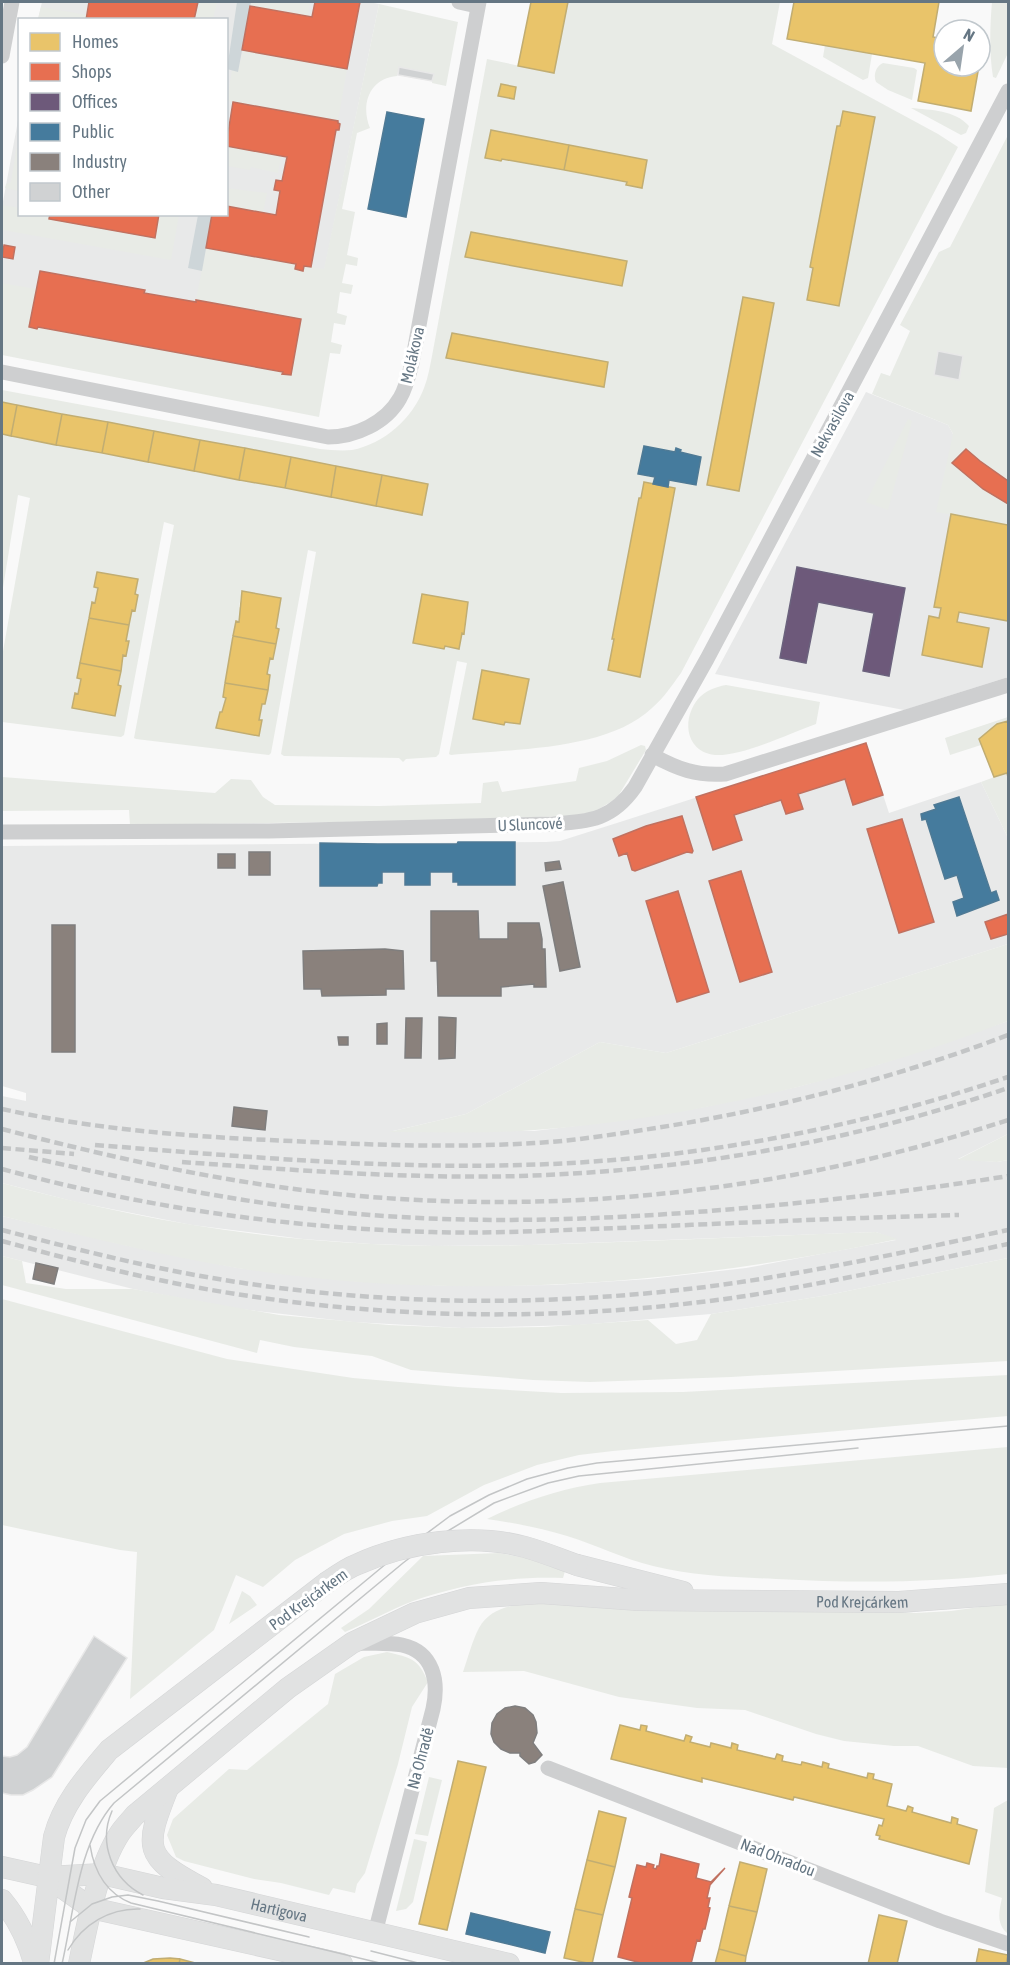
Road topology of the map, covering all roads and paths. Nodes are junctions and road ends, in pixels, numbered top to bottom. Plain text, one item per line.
1 (12, 2) edge
2 (459, 2) edge
3 (478, 4) edge
4 (2, 56) edge
5 (1008, 91) edge
6 (2, 372) edge
7 (1008, 685) edge
8 (652, 755) junction
9 (2, 832) edge
10 (1008, 1594) edge
11 (716, 1599) junction
12 (352, 1643) junction
13 (548, 1768) dead end
14 (169, 1787) junction
15 (2, 1867) edge
16 (102, 1874) junction
17 (47, 1877) junction
18 (216, 1895) junction
19 (2, 1900) edge
20 (91, 1908) junction
21 (375, 1933) junction
22 (1008, 1944) edge
23 (36, 1964) edge
24 (79, 1964) edge
25 (342, 1964) edge
26 (509, 1964) edge

1 - 4 street
2 - 3 street, Molákova
3 - 6 street, Molákova
5 - 8 street, Nekvasilova
7 - 8 street
8 - 9 street, U Sluncové
10 - 11 main road, Pod Krejcárkem
11 - 12 main road, Pod Krejcárkem
11 - 17 main road, Pod Krejcárkem, bridge
12 - 14 main road, Pod Krejcárkem
12 - 21 street, Na Ohradě
13 - 22 street, Nad Ohradou
14 - 16 main road, Pod Krejcárkem
14 - 18 main road
15 - 17 main road, Hartigova
16 - 17 main road, Hartigova
16 - 18 main road, Hartigova
16 - 20 main road, Pod Krejcárkem
17 - 20 main road, Hartigova
17 - 23 main road, Pod Krejcárkem
18 - 21 main road, Hartigova
19 - 23 main road
20 - 24 main road, Pod Krejcárkem
20 - 25 main road, Hartigova
21 - 26 main road, Hartigova

